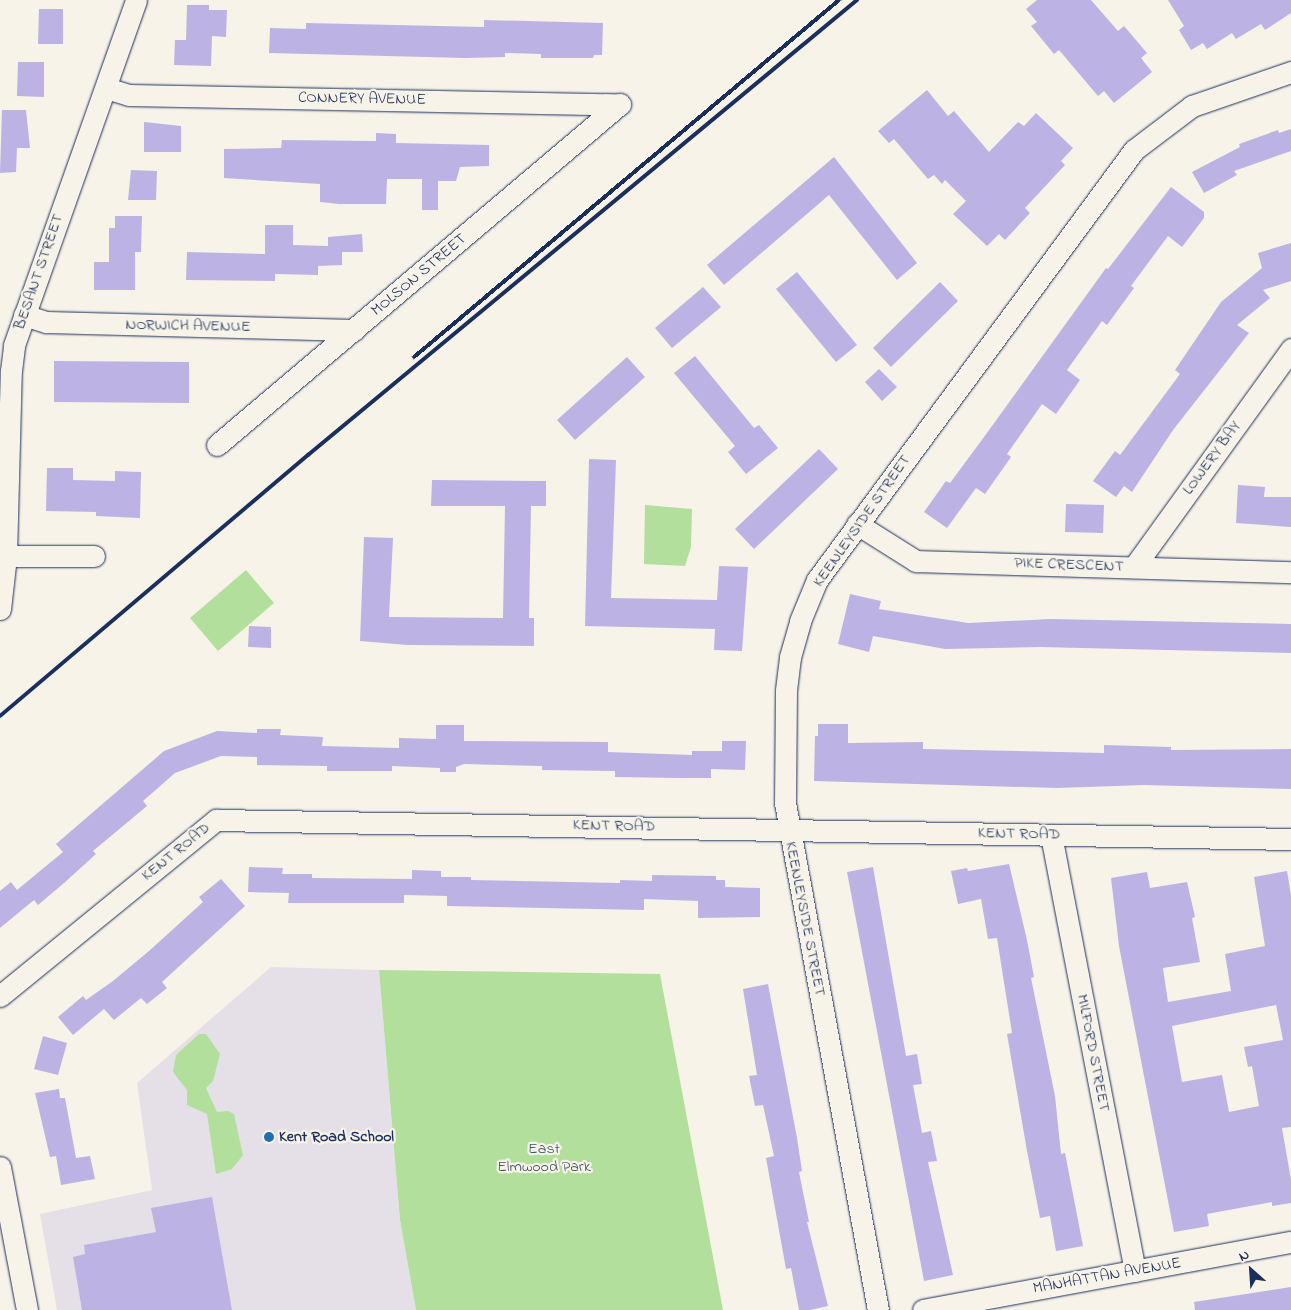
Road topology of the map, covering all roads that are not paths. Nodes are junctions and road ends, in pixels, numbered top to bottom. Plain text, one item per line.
1 (136, 0) edge
2 (1291, 72) edge
3 (106, 88) junction
4 (620, 104) joint
5 (24, 315) junction
6 (354, 330) junction
7 (1291, 349) edge
8 (217, 445) dead end
9 (857, 524) junction
10 (3, 556) edge
11 (94, 556) dead end
12 (1134, 568) junction
13 (1291, 572) edge
14 (0, 609) edge
15 (788, 830) junction
16 (1051, 835) junction
17 (1291, 840) edge
18 (0, 996) edge
19 (0, 1167) edge
20 (6, 1232) edge
21 (1291, 1242) edge
22 (1135, 1271) junction
23 (27, 1310) edge
24 (878, 1310) edge
25 (923, 1310) edge

1 - 3 street, BESANT STREET
2 - 9 street, KEENLEYSIDE STREET
3 - 4 street, CONNERY AVENUE
3 - 5 street, BESANT STREET
4 - 6 street, MOLSON STREET
5 - 6 street, NORWICH AVENUE
5 - 10 street, BESANT STREET
6 - 8 street, MOLSON STREET
7 - 12 street, LOWERY BAY
9 - 12 street, PIKE CRESCENT
9 - 15 street, KEENLEYSIDE STREET
10 - 11 street
10 - 14 street
12 - 13 street, PIKE CRESCENT
15 - 16 street, KENT ROAD
15 - 18 street, KENT ROAD
15 - 24 street, KEENLEYSIDE STREET
16 - 17 street, KENT ROAD
16 - 22 street, MILFORD STREET
19 - 20 street
20 - 23 street
21 - 22 street, MANHATTAN AVENUE
22 - 25 street, MANHATTAN AVENUE

